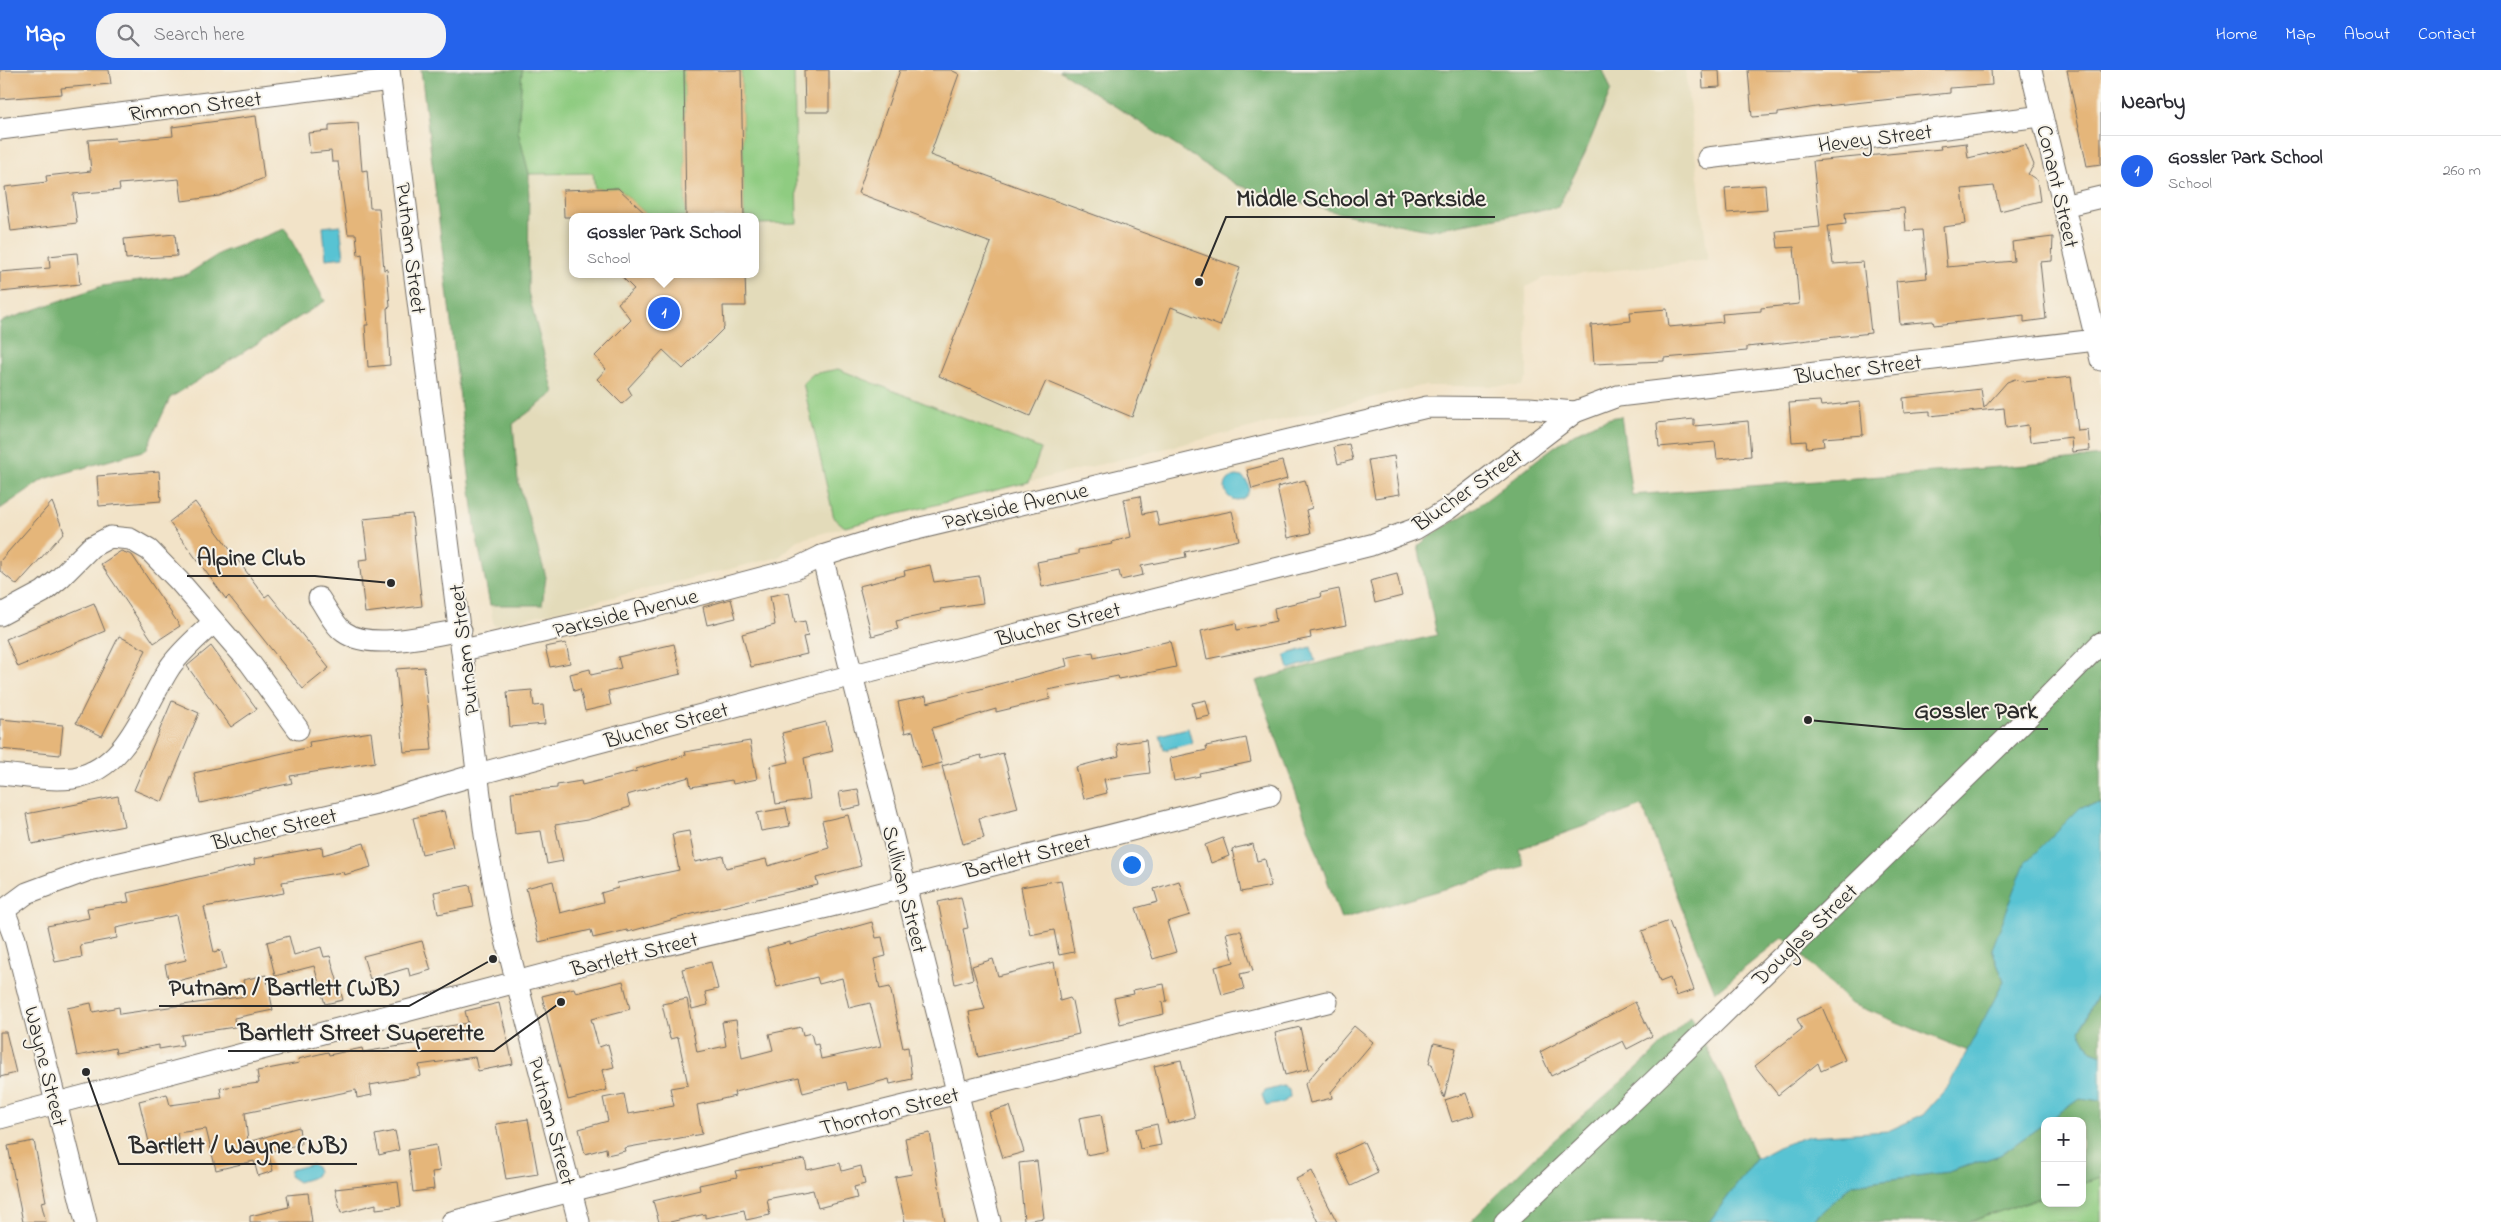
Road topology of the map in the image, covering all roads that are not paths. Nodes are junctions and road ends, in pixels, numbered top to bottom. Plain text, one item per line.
1 (2031, 70) edge
2 (389, 75) edge
3 (2042, 116) junction
4 (0, 129) edge
5 (1708, 158) dead end
6 (2101, 196) edge
7 (2063, 206) junction
8 (2098, 350) edge
9 (1575, 412) junction
10 (822, 556) junction
11 (319, 598) dead end
12 (0, 615) edge
13 (214, 623) junction
14 (462, 640) junction
15 (2101, 643) edge
16 (852, 675) junction
17 (298, 729) dead end
18 (0, 774) edge
19 (478, 774) junction
20 (1270, 795) dead end
21 (905, 886) junction
22 (2, 910) edge
23 (517, 983) junction
24 (1327, 1002) dead end
25 (958, 1093) junction
26 (57, 1104) junction
27 (0, 1118) edge
28 (571, 1192) junction
29 (86, 1222) edge
30 (452, 1222) edge
31 (579, 1222) edge
32 (990, 1222) edge
33 (1505, 1222) edge

1 - 3 street, Conant Street
2 - 4 street, Rimmon Street
2 - 14 street, Putnam Street
3 - 5 street, Hevey Street
3 - 7 street, Conant Street
6 - 7 street
7 - 8 street, Conant Street
8 - 9 street, Blucher Street
9 - 10 street, Parkside Avenue
9 - 16 street, Blucher Street
10 - 14 street, Parkside Avenue
10 - 16 street, Sullivan Street
11 - 14 street, Parkside Avenue
12 - 13 street
13 - 17 street
13 - 18 street
14 - 19 street, Putnam Street
15 - 33 street, Douglas Street
16 - 19 street, Blucher Street
16 - 21 street, Sullivan Street
19 - 22 street, Blucher Street
19 - 23 street, Putnam Street
20 - 21 street, Bartlett Street
21 - 23 street, Bartlett Street
21 - 25 street, Sullivan Street
22 - 26 street, Wayne Street
23 - 26 street, Bartlett Street
23 - 28 street, Putnam Street
24 - 25 street, Thornton Street
25 - 28 street, Thornton Street
25 - 32 street, Sullivan Street
26 - 27 street, Bartlett Street
26 - 29 street, Wayne Street
28 - 30 street, Thornton Street
28 - 31 street, Putnam Street

